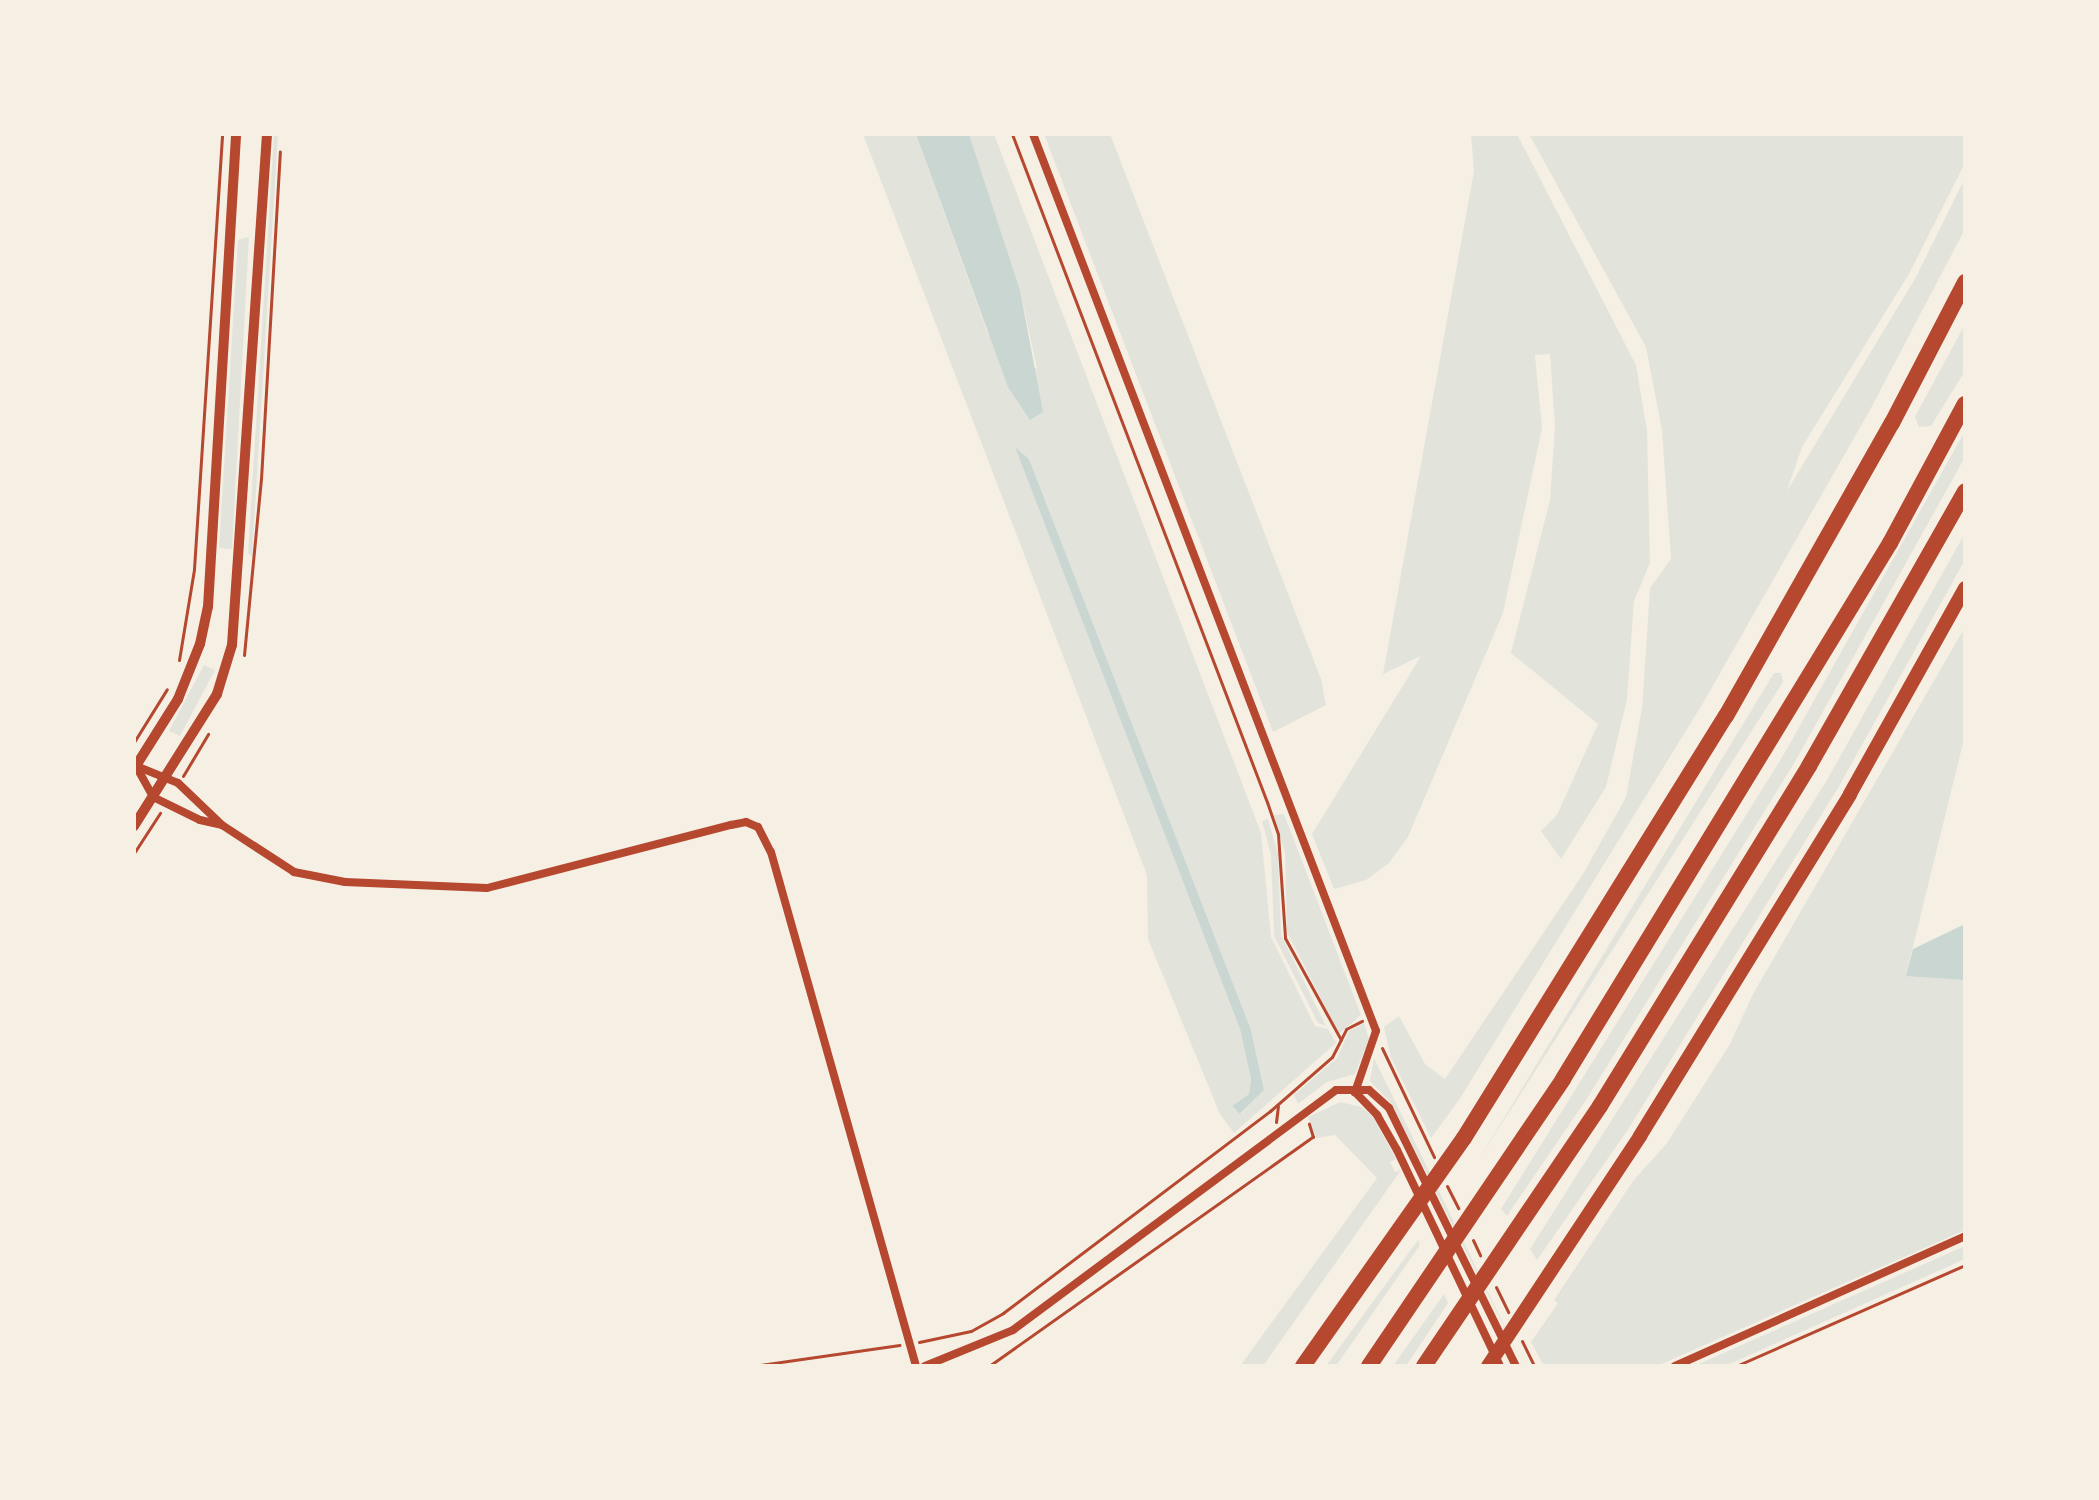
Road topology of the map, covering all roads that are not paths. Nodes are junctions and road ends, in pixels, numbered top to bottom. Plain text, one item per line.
1 (236, 134) edge
2 (267, 134) edge
3 (1033, 134) edge
4 (1965, 282) edge
5 (1965, 404) edge
6 (1965, 491) edge
7 (1965, 588) edge
8 (135, 768) edge
9 (166, 776) junction
10 (153, 797) junction
11 (222, 825) junction
12 (134, 826) edge
13 (1355, 1092) junction
14 (1965, 1236) edge
15 (916, 1366) edge
16 (925, 1366) edge
17 (1303, 1366) edge
18 (1369, 1366) edge
19 (1424, 1366) edge
20 (1488, 1366) edge
21 (1500, 1366) edge
22 (1516, 1366) edge
23 (1675, 1366) edge

1 - 8 street
2 - 9 street
3 - 13 street
4 - 17 highway
5 - 18 highway
6 - 19 highway
7 - 20 highway
8 - 9 street
8 - 10 street
9 - 10 street
9 - 11 street
10 - 11 street
10 - 12 street
11 - 15 street
13 - 16 street
13 - 21 street
13 - 22 street
14 - 23 street

